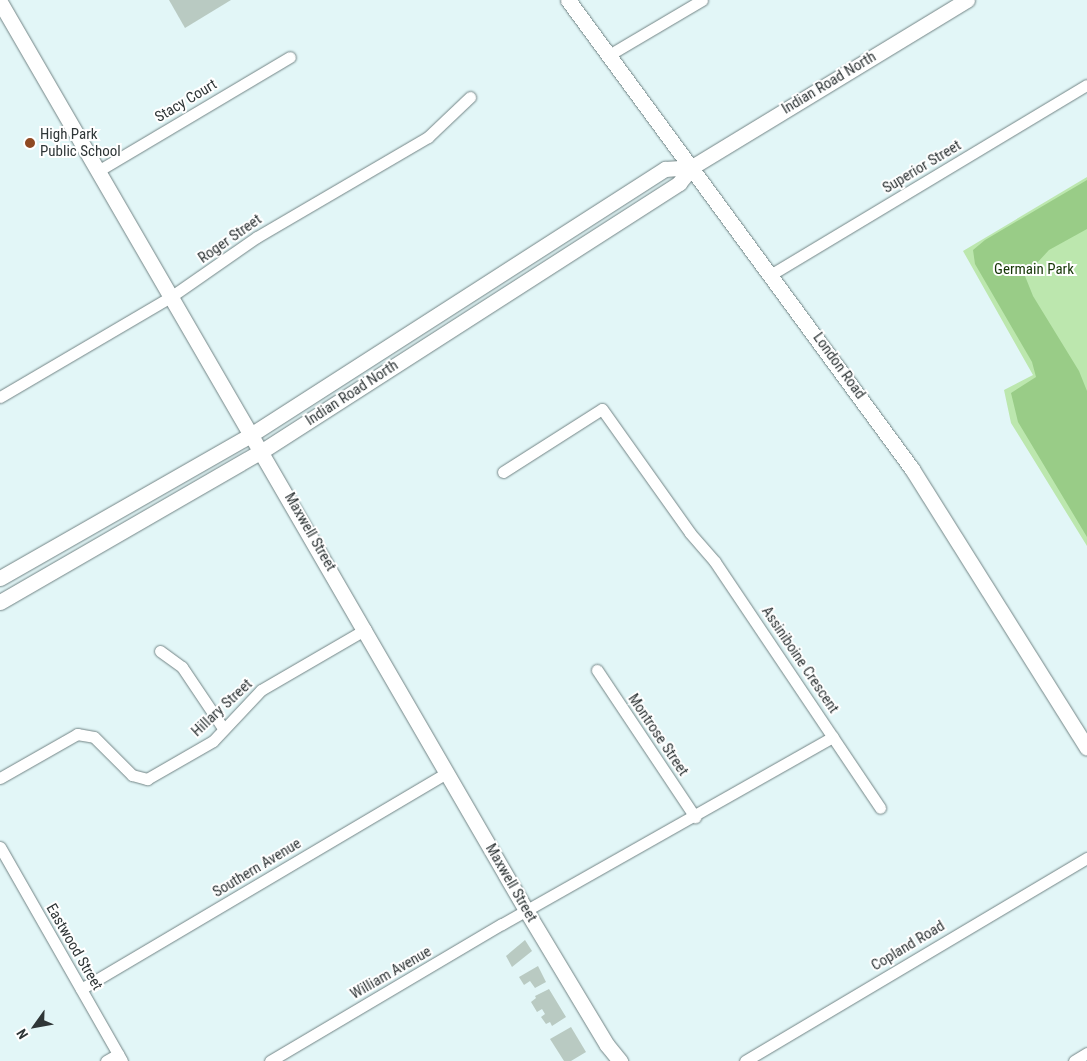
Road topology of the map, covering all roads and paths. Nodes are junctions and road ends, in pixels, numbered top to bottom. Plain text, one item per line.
1 (568, 0) edge
2 (702, 0) edge
3 (967, 0) edge
4 (0, 2) edge
5 (609, 55) junction
6 (290, 57) dead end
7 (1087, 85) edge
8 (470, 98) dead end
9 (692, 167) junction
10 (98, 171) junction
11 (772, 274) junction
12 (172, 296) junction
13 (0, 397) edge
14 (252, 434) junction
15 (262, 450) junction
16 (503, 472) dead end
17 (0, 578) edge
18 (0, 602) edge
19 (366, 629) junction
20 (160, 652) dead end
21 (597, 670) dead end
22 (223, 728) junction
23 (834, 737) junction
24 (1087, 748) edge
25 (448, 772) junction
26 (0, 778) edge
27 (880, 808) dead end
28 (695, 817) junction
29 (0, 847) edge
30 (1087, 858) edge
31 (527, 912) junction
32 (81, 989) junction
33 (1087, 1053) edge
34 (120, 1058) edge
35 (106, 1061) edge
36 (270, 1061) edge
37 (620, 1061) edge
38 (745, 1061) edge
39 (1074, 1061) edge

1 - 5 main road, London Road
2 - 5 street
3 - 9 main road, Indian Road North
4 - 10 main road, Maxwell Street
5 - 9 main road, London Road
6 - 10 street, Stacy Court
7 - 11 street, Superior Street
8 - 12 street, Roger Street
9 - 11 main road, London Road
9 - 14 main road, Indian Road North
9 - 15 main road, Indian Road North
10 - 12 main road, Maxwell Street
11 - 24 main road, London Road
12 - 13 street, Roger Street
12 - 14 main road, Maxwell Street
14 - 15 main road, Maxwell Street
14 - 17 main road, Indian Road North
15 - 18 main road, Indian Road North
15 - 19 main road, Maxwell Street
16 - 23 street, Assiniboine Crescent
19 - 22 street, Hillary Street
19 - 25 main road, Maxwell Street
20 - 22 street
21 - 28 street, Montrose Street
22 - 26 street, Hillary Street
23 - 27 street
23 - 28 street, Assiniboine Crescent
25 - 31 main road, Maxwell Street
25 - 32 street, Southern Avenue
28 - 31 street, Assiniboine Crescent
29 - 32 street, Eastwood Street
30 - 38 street, Copland Road
31 - 36 street, William Avenue
31 - 37 main road, Maxwell Street
32 - 34 street, Eastwood Street
33 - 39 street
34 - 35 street

